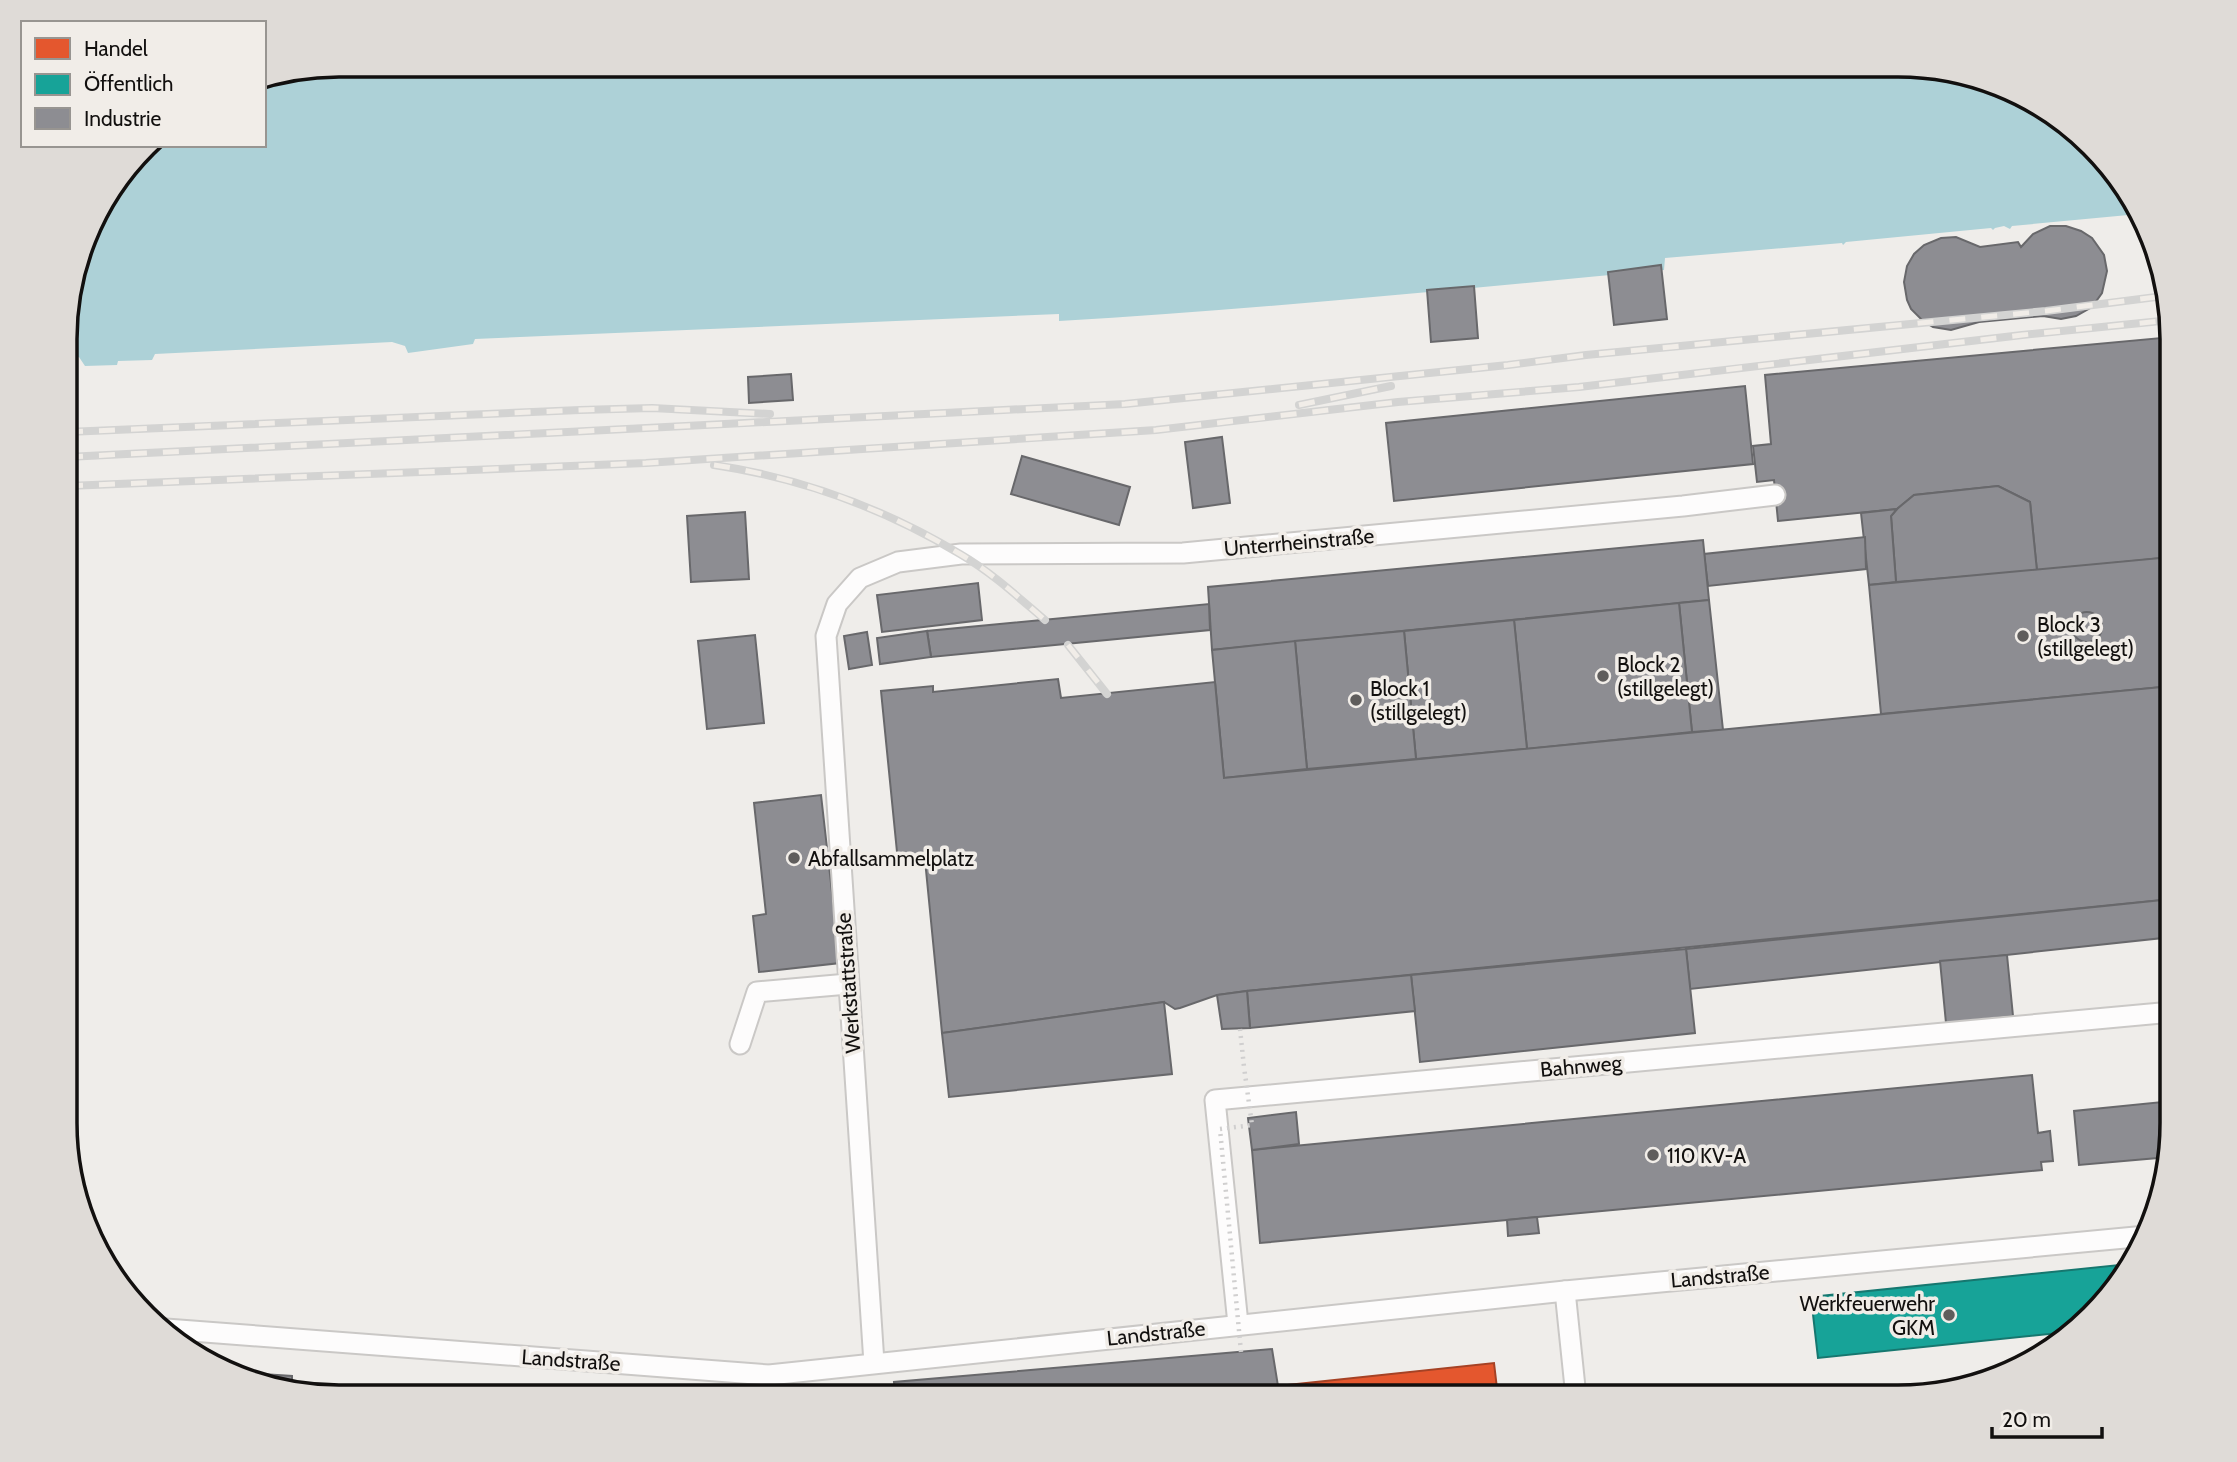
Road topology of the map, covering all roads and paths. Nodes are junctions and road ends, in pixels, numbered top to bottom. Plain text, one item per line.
1 (1775, 495) dead end
2 (837, 604) joint
3 (848, 984) junction
4 (2160, 1013) edge
5 (1240, 1029) dead end
6 (740, 1044) dead end
7 (2134, 1237) edge
8 (1565, 1291) junction
9 (1238, 1324) junction
10 (178, 1330) edge
11 (1241, 1352) dead end
12 (874, 1363) junction
13 (1575, 1385) edge

1 - 2 lane, Unterrheinstraße
2 - 3 lane, Werkstattstraße
3 - 6 lane
3 - 12 lane, Werkstattstraße
4 - 9 lane, Bahnweg
5 - 11 path, bridge
7 - 8 lane, Landstraße
8 - 9 lane, Landstraße
8 - 13 lane
9 - 12 lane, Landstraße
10 - 12 lane, Landstraße

